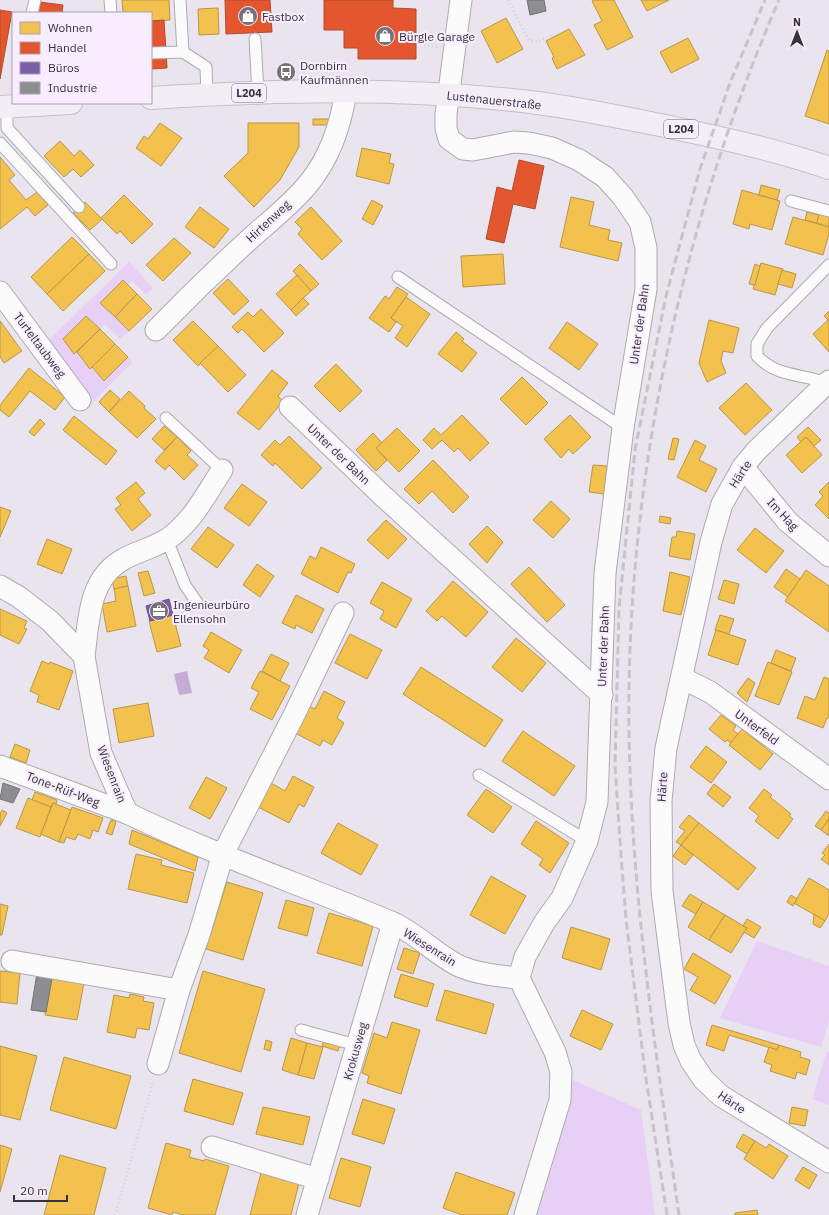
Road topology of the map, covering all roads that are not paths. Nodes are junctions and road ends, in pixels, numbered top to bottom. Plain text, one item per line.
1 (34, 0) edge
2 (110, 0) edge
3 (180, 0) edge
4 (461, 0) edge
5 (32, 12) edge
6 (111, 12) edge
7 (255, 39) dead end
8 (183, 52) junction
9 (152, 54) edge
10 (346, 91) junction
11 (258, 93) junction
12 (207, 95) junction
13 (449, 95) junction
14 (152, 98) edge
15 (51, 104) edge
16 (10, 106) edge
17 (0, 143) edge
18 (829, 168) edge
19 (791, 201) dead end
20 (79, 208) dead end
21 (829, 211) edge
22 (110, 264) dead end
23 (829, 265) edge
24 (398, 276) dead end
25 (0, 292) edge
26 (156, 330) dead end
27 (828, 382) edge
28 (80, 400) dead end
29 (290, 407) dead end
30 (166, 418) dead end
31 (623, 428) junction
32 (743, 468) junction
33 (222, 470) joint
34 (167, 540) junction
35 (829, 556) edge
36 (0, 586) edge
37 (198, 604) dead end
38 (344, 613) dead end
39 (84, 656) junction
40 (682, 678) junction
41 (602, 695) junction
42 (0, 766) edge
43 (479, 774) dead end
44 (829, 779) edge
45 (127, 813) junction
46 (587, 841) junction
47 (223, 854) junction
48 (393, 923) junction
49 (12, 961) dead end
50 (519, 978) junction
51 (179, 990) junction
52 (301, 1030) dead end
53 (356, 1045) junction
54 (158, 1064) road end
55 (212, 1147) dead end
56 (829, 1162) edge
57 (318, 1179) junction
58 (307, 1215) edge
59 (525, 1215) edge

1 - 5 lane
2 - 6 lane
3 - 8 lane
4 - 13 street, Unter der Bahn
7 - 11 lane
8 - 9 lane
8 - 12 lane
10 - 11 main road, Lustenauerstraße / L204
10 - 13 main road, Lustenauerstraße / L204
10 - 26 street, Hirtenweg
11 - 12 main road, Lustenauerstraße / L204
12 - 14 main road, Lustenauerstraße / L204
13 - 18 main road, Lustenauerstraße / L204
13 - 31 street, Unter der Bahn
15 - 16 main road
16 - 20 lane
17 - 22 lane
19 - 21 lane
23 - 27 lane, Härte
24 - 31 lane
25 - 28 street, Turteltaubweg
27 - 32 street, Härte
29 - 41 street, Unter der Bahn
30 - 33 lane
31 - 41 street, Unter der Bahn
32 - 35 street, Im Hag
32 - 40 street, Härte
33 - 34 street, Wiesenrain
34 - 37 lane
34 - 39 street, Wiesenrain
36 - 39 street
38 - 47 street
39 - 45 street, Wiesenrain
40 - 44 street, Unterfeld
40 - 56 street, Härte
41 - 46 street, Unter der Bahn
42 - 45 street, Tone-Rüf-Weg
43 - 46 lane
45 - 47 street, Wiesenrain
46 - 50 street, Unter der Bahn
47 - 48 street, Wiesenrain
47 - 51 street
48 - 50 street, Wiesenrain
48 - 53 street, Krokusweg
49 - 51 street
50 - 59 street
51 - 54 street
52 - 53 lane
53 - 57 street, Krokusweg
55 - 57 street
57 - 58 street, Krokusweg

